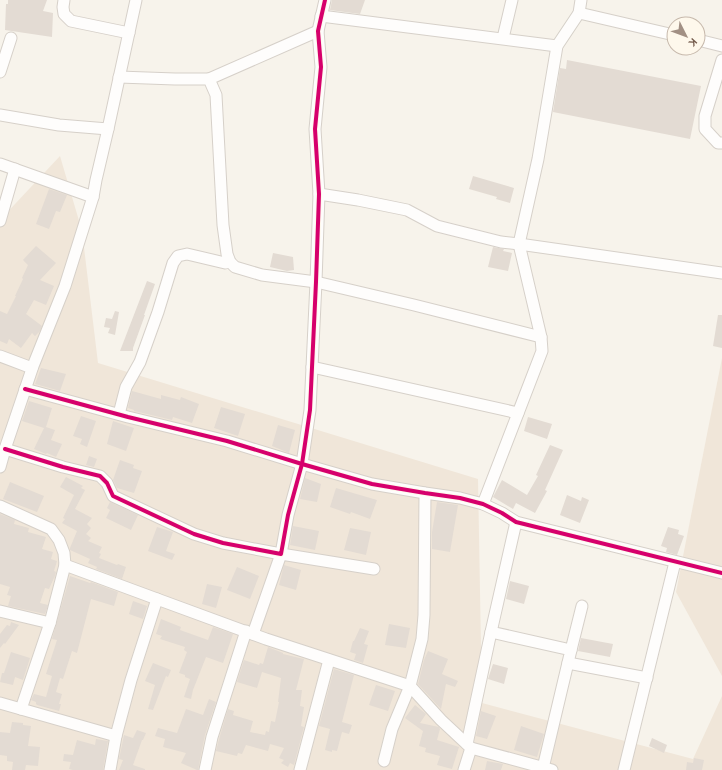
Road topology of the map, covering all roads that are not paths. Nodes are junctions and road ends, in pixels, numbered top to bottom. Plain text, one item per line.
1 (64, 0) edge
2 (136, 0) edge
3 (325, 0) edge
4 (512, 0) edge
5 (581, 0) edge
6 (579, 13) junction
7 (321, 16) junction
8 (318, 31) junction
9 (129, 33) junction
10 (666, 33) edge
11 (11, 38) dead end
12 (503, 38) junction
13 (706, 42) edge
14 (557, 46) junction
15 (722, 46) edge
16 (722, 60) edge
17 (0, 72) edge
18 (119, 78) junction
19 (208, 79) junction
20 (0, 115) edge
21 (108, 129) junction
22 (722, 143) edge
23 (0, 164) edge
24 (16, 169) junction
25 (319, 194) junction
26 (93, 196) junction
27 (0, 221) edge
28 (519, 244) junction
29 (230, 262) junction
30 (722, 273) edge
31 (316, 282) junction
32 (541, 336) junction
33 (0, 356) edge
34 (312, 367) junction
35 (32, 368) junction
36 (25, 389) junction
37 (119, 414) junction
38 (518, 414) junction
39 (5, 449) junction
40 (302, 464) junction
41 (0, 467) edge
42 (425, 493) junction
43 (483, 504) junction
44 (0, 506) edge
45 (516, 522) junction
46 (281, 554) junction
47 (675, 562) junction
48 (65, 564) junction
49 (374, 569) dead end
50 (722, 573) edge
51 (157, 600) junction
52 (582, 606) dead end
53 (0, 611) edge
54 (50, 623) junction
55 (249, 632) junction
56 (491, 632) junction
57 (571, 650) junction
58 (329, 660) junction
59 (568, 663) junction
60 (647, 678) junction
61 (410, 686) junction
62 (0, 703) edge
63 (21, 709) junction
64 (116, 736) junction
65 (469, 746) junction
66 (384, 761) dead end
67 (548, 769) edge
68 (110, 770) edge
69 (205, 770) edge
70 (300, 770) edge
71 (464, 770) edge
72 (624, 770) edge

1 - 9 street
2 - 9 street
3 - 7 street
4 - 12 street
5 - 6 street
6 - 10 street
6 - 14 street
7 - 8 street
7 - 12 street
8 - 19 street
8 - 25 street
9 - 18 street
11 - 17 street
12 - 14 street
13 - 15 street
14 - 28 street
16 - 22 street
18 - 19 street
18 - 21 street
19 - 29 street
20 - 21 street
21 - 26 street
23 - 24 street
24 - 26 street
24 - 27 street
25 - 28 street
25 - 31 street
26 - 35 street
28 - 30 street
28 - 32 street
29 - 31 street
29 - 37 street
31 - 32 street
31 - 34 street
32 - 38 street
33 - 35 street
34 - 38 street
34 - 40 street
35 - 36 street
36 - 37 street
36 - 39 street
37 - 40 street
38 - 43 street
39 - 41 street
39 - 46 street
40 - 42 street
40 - 46 street
42 - 43 street
42 - 61 street
43 - 45 street
44 - 48 street
45 - 47 street
45 - 56 street
46 - 49 street
46 - 55 street
47 - 50 street
47 - 60 street
48 - 51 street
48 - 54 street
51 - 55 street
51 - 64 street
52 - 57 street
53 - 54 street
54 - 63 street
55 - 58 street
55 - 69 street
56 - 57 street
56 - 65 street
57 - 59 street
58 - 61 street
58 - 70 street
59 - 60 street
59 - 67 street
60 - 72 street
61 - 65 street
61 - 66 street
62 - 63 street
63 - 64 street
64 - 68 street
65 - 67 street
65 - 71 street

